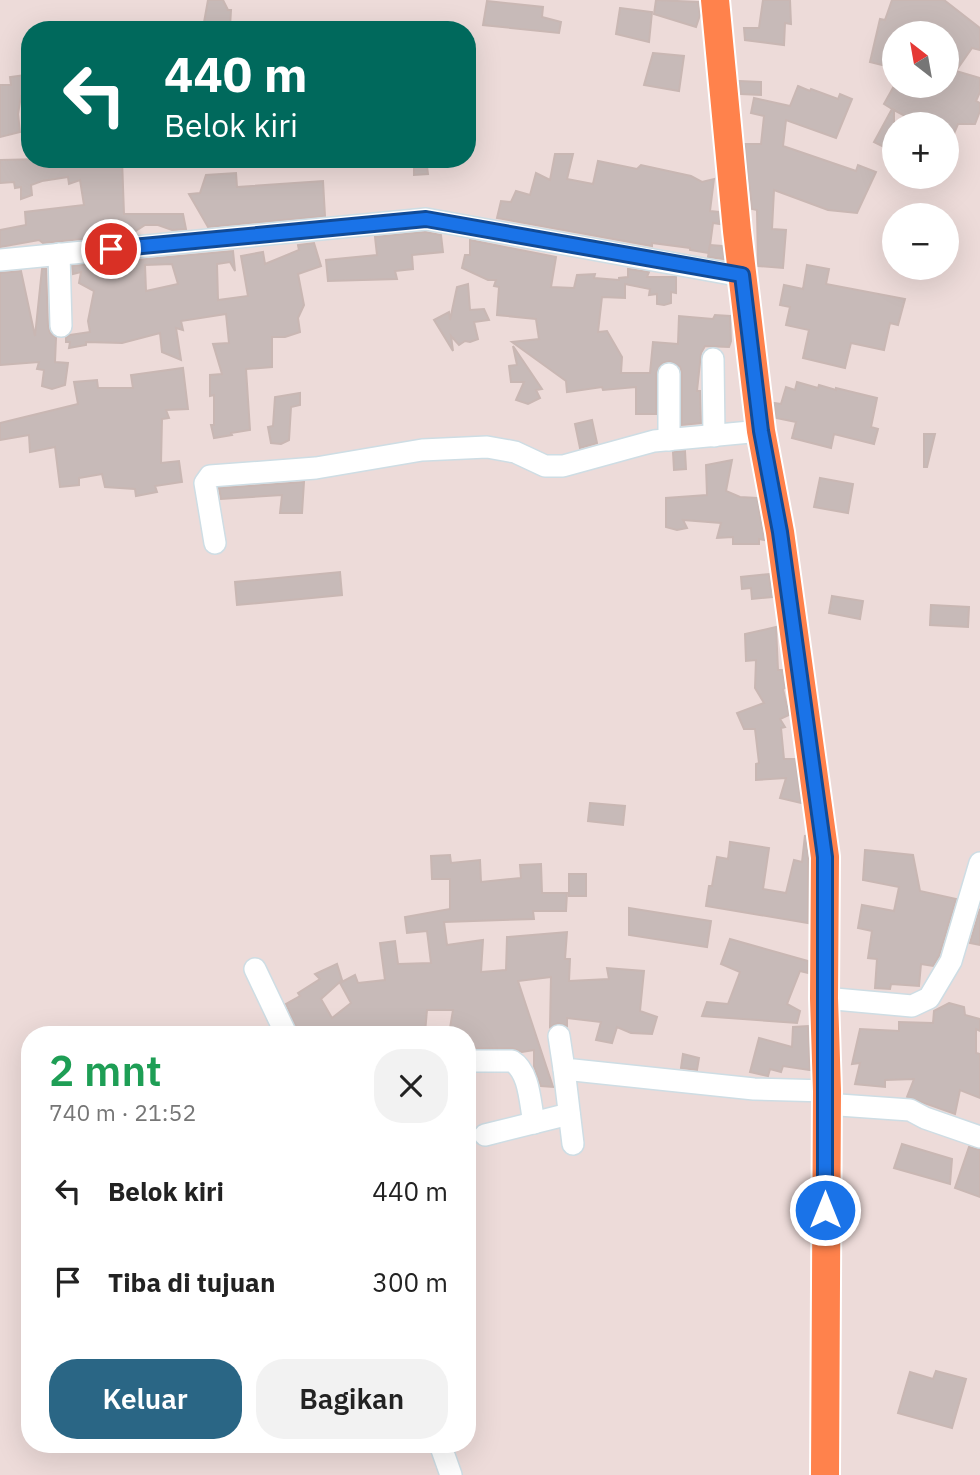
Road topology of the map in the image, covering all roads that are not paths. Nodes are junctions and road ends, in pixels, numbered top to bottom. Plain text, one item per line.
1 (715, 0) edge
2 (59, 254) junction
3 (0, 260) edge
4 (742, 275) junction
5 (61, 326) dead end
6 (713, 359) dead end
7 (669, 374) dead end
8 (761, 431) junction
9 (714, 436) junction
10 (668, 440) junction
11 (215, 543) dead end
12 (980, 863) edge
13 (255, 970) dead end
14 (824, 998) junction
15 (282, 1026) edge
16 (559, 1036) dead end
17 (476, 1060) edge
18 (564, 1069) junction
19 (826, 1097) junction
20 (569, 1114) junction
21 (534, 1123) junction
22 (485, 1135) dead end
23 (980, 1137) edge
24 (573, 1144) dead end
25 (443, 1453) edge
26 (451, 1475) edge
27 (825, 1475) edge

1 - 4 main road
2 - 3 street
2 - 4 street
2 - 5 street
4 - 8 main road
6 - 9 street
7 - 10 street
8 - 9 street
8 - 14 main road
9 - 10 street
10 - 11 street
12 - 14 street
13 - 15 street
14 - 19 main road
16 - 18 street
17 - 21 street
18 - 19 street
18 - 20 street
19 - 23 street
19 - 27 main road
20 - 21 street
20 - 24 street
21 - 22 street
25 - 26 street

